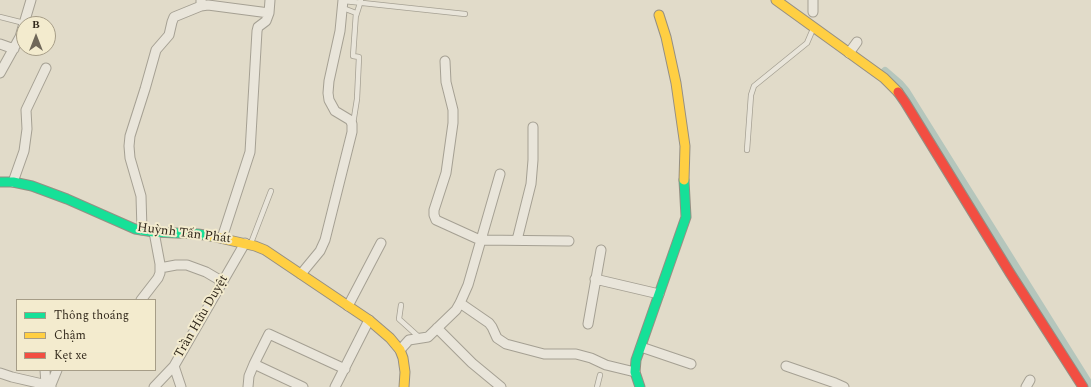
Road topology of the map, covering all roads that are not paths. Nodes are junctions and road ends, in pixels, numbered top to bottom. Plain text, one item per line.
1 (31, 0) edge
2 (270, 0) edge
3 (776, 0) edge
4 (813, 0) edge
5 (361, 1) edge
6 (201, 3) edge
7 (343, 3) edge
8 (813, 12) dead end
9 (269, 13) junction
10 (465, 14) dead end
11 (659, 15) dead end
12 (26, 16) edge
13 (356, 16) junction
14 (0, 17) edge
15 (16, 21) edge
16 (814, 28) junction
17 (857, 42) dead end
18 (0, 44) edge
19 (16, 44) edge
20 (14, 49) junction
21 (849, 53) junction
22 (445, 61) dead end
23 (46, 68) dead end
24 (0, 73) edge
25 (533, 127) dead end
26 (353, 128) junction
27 (747, 150) dead end
28 (500, 174) dead end
29 (0, 182) edge
30 (14, 182) junction
31 (271, 192) dead end
32 (142, 230) junction
33 (154, 232) junction
34 (222, 238) junction
35 (480, 240) junction
36 (517, 240) junction
37 (569, 241) dead end
38 (381, 243) dead end
39 (248, 244) junction
40 (601, 250) dead end
41 (160, 268) junction
42 (301, 274) junction
43 (595, 279) junction
44 (223, 282) junction
45 (659, 294) junction
46 (142, 299) edge
47 (460, 304) junction
48 (401, 305) dead end
49 (348, 306) junction
50 (369, 320) junction
51 (588, 324) dead end
52 (437, 328) junction
53 (420, 338) junction
54 (641, 347) junction
55 (400, 350) junction
56 (254, 364) junction
57 (691, 364) dead end
58 (174, 366) junction
59 (786, 366) dead end
60 (344, 369) junction
61 (45, 371) edge
62 (56, 371) edge
63 (636, 372) junction
64 (0, 373) edge
65 (600, 375) dead end
66 (49, 386) edge
67 (154, 387) edge
68 (181, 387) edge
69 (248, 387) edge
70 (303, 387) edge
71 (335, 387) edge
72 (405, 387) edge
73 (501, 387) edge
74 (597, 387) edge
75 (640, 387) edge
76 (844, 387) edge
77 (1082, 387) edge

1 - 12 street
2 - 9 street
3 - 16 street
4 - 8 street
5 - 7 lane
5 - 10 lane
5 - 13 lane
6 - 9 street
6 - 32 street
7 - 13 lane
7 - 26 street
9 - 34 street
11 - 45 street
13 - 26 lane
14 - 15 lane
16 - 21 street
16 - 27 lane
17 - 21 street
18 - 20 street
19 - 20 street
20 - 24 street
21 - 77 street
22 - 35 street
23 - 30 street
25 - 36 street
26 - 42 street
28 - 35 street
29 - 30 street, Huỳnh Tấn Phát
30 - 32 street, Huỳnh Tấn Phát
31 - 39 lane
32 - 33 street, Huỳnh Tấn Phát
33 - 34 street, Huỳnh Tấn Phát
33 - 41 street
34 - 39 street, Huỳnh Tấn Phát
35 - 36 street
35 - 47 street
36 - 37 street
38 - 49 street
39 - 42 street, Huỳnh Tấn Phát
39 - 44 street, Trần Hữu Duyệt
40 - 43 street
41 - 44 street
41 - 46 street
42 - 49 street, Huỳnh Tấn Phát
43 - 45 street
43 - 51 street
44 - 58 street, Trần Hữu Duyệt
45 - 54 street
47 - 52 street
47 - 63 street
48 - 53 lane
49 - 50 street, Huỳnh Tấn Phát
50 - 55 street, Huỳnh Tấn Phát
50 - 60 street
52 - 53 street
52 - 73 street
53 - 55 street
54 - 57 street
54 - 63 street
55 - 72 street, Huỳnh Tấn Phát
56 - 60 street
56 - 69 street
56 - 70 street
58 - 67 street, Trần Hữu Duyệt
58 - 68 street
59 - 76 street
60 - 71 street
61 - 66 street
62 - 66 street
63 - 75 street
64 - 66 street
65 - 74 lane

